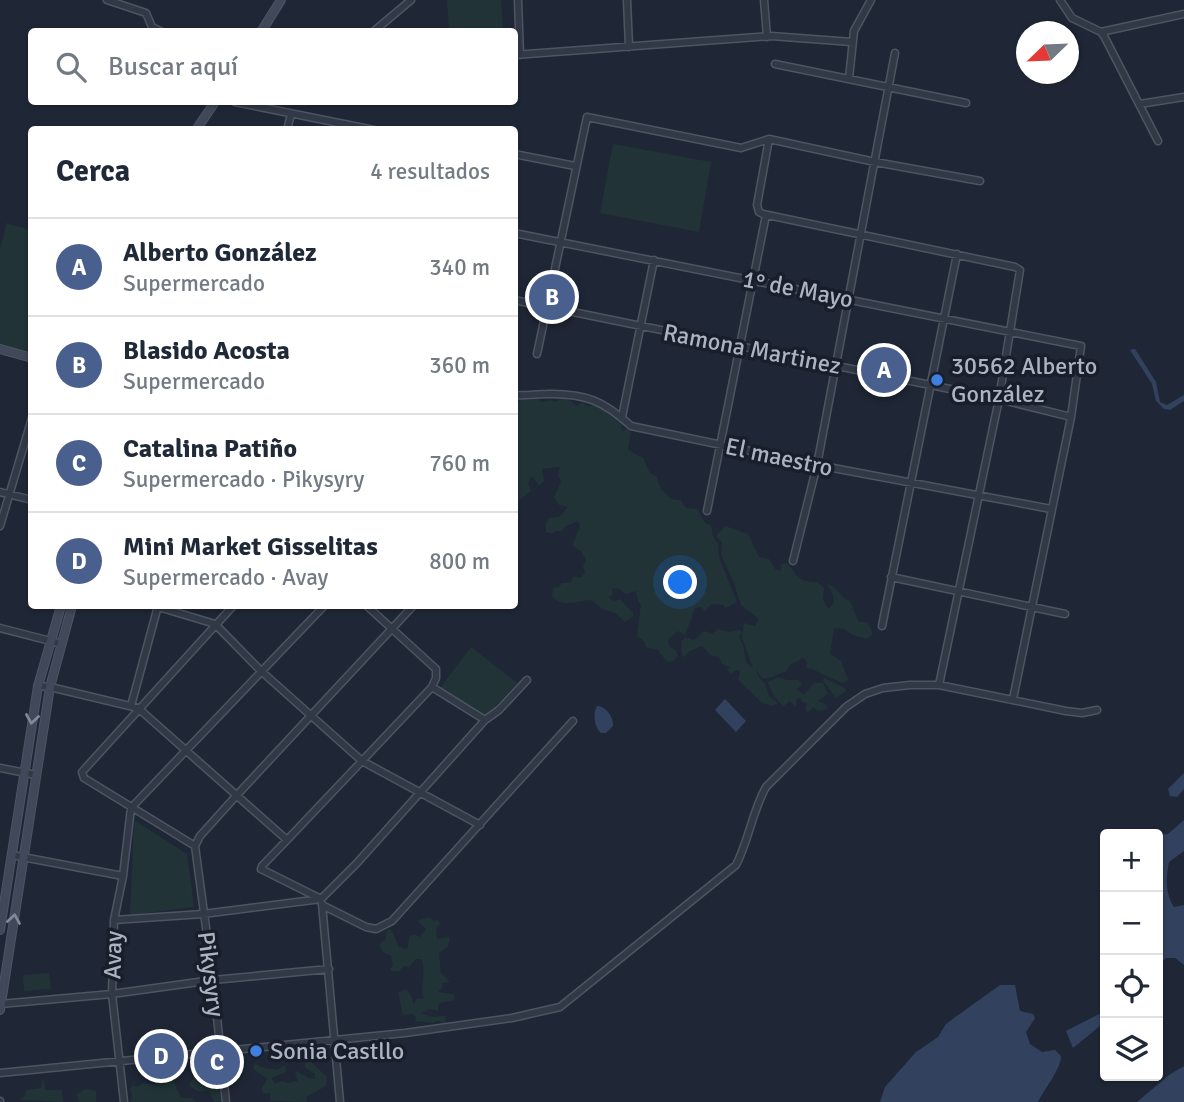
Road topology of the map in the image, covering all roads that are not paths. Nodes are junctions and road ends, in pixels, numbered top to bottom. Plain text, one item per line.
1 (107, 0) edge
2 (281, 0) edge
3 (411, 0) edge
4 (518, 0) edge
5 (627, 0) edge
6 (764, 0) edge
7 (871, 0) edge
8 (1060, 0) edge
9 (1184, 14) edge
10 (154, 28) edge
11 (264, 28) edge
12 (378, 28) edge
13 (517, 28) edge
14 (1101, 32) junction
15 (767, 37) junction
16 (852, 42) junction
17 (629, 47) junction
18 (895, 53) dead end
19 (518, 55) edge
20 (775, 64) dead end
21 (849, 78) junction
22 (889, 87) junction
23 (1184, 97) edge
24 (966, 103) dead end
25 (1140, 104) junction
26 (213, 105) edge
27 (249, 105) edge
28 (291, 114) junction
29 (206, 115) junction
30 (198, 126) edge
31 (203, 126) edge
32 (288, 126) edge
33 (353, 126) edge
34 (769, 139) junction
35 (1158, 141) dead end
36 (518, 155) edge
37 (875, 162) junction
38 (575, 166) junction
39 (980, 181) dead end
40 (766, 215) junction
41 (518, 234) edge
42 (861, 235) junction
43 (559, 242) junction
44 (957, 254) junction
45 (654, 260) junction
46 (753, 280) junction
47 (848, 299) junction
48 (518, 301) edge
49 (546, 307) junction
50 (944, 318) junction
51 (640, 326) junction
52 (1010, 331) junction
53 (740, 346) junction
54 (0, 349) edge
55 (537, 355) dead end
56 (28, 357) edge
57 (836, 366) junction
58 (931, 385) junction
59 (518, 395) edge
60 (999, 398) junction
61 (622, 417) junction
62 (1071, 417) junction
63 (28, 431) edge
64 (720, 444) junction
65 (817, 465) junction
66 (911, 483) junction
67 (0, 492) edge
68 (9, 495) junction
69 (978, 496) junction
70 (28, 499) edge
71 (1051, 509) junction
72 (707, 511) dead end
73 (0, 526) edge
74 (793, 561) dead end
75 (891, 577) junction
76 (959, 592) junction
77 (1031, 608) junction
78 (60, 609) edge
79 (71, 609) edge
80 (156, 609) edge
81 (167, 609) edge
82 (230, 609) edge
83 (321, 609) edge
84 (371, 609) edge
85 (410, 609) edge
86 (1065, 614) dead end
87 (215, 624) junction
88 (882, 626) dead end
89 (393, 627) junction
90 (0, 628) edge
91 (50, 641) junction
92 (62, 644) junction
93 (261, 671) junction
94 (527, 680) dead end
95 (939, 685) junction
96 (38, 686) junction
97 (50, 687) junction
98 (432, 687) junction
99 (1013, 699) junction
100 (134, 707) junction
101 (1097, 710) dead end
102 (311, 716) junction
103 (485, 720) junction
104 (573, 721) dead end
105 (186, 750) junction
106 (362, 761) junction
107 (0, 768) edge
108 (25, 771) junction
109 (36, 775) junction
110 (422, 792) junction
111 (236, 796) junction
112 (131, 808) junction
113 (480, 825) junction
114 (287, 840) junction
115 (195, 846) junction
116 (12, 855) junction
117 (24, 857) junction
118 (123, 876) junction
119 (2, 902) edge
120 (321, 902) junction
121 (203, 914) junction
122 (114, 920) junction
123 (0, 930) edge
124 (329, 969) junction
125 (213, 980) junction
126 (112, 994) junction
127 (0, 1004) edge
128 (0, 1010) edge
129 (335, 1039) junction
130 (220, 1051) junction
131 (119, 1062) junction
132 (0, 1073) edge
133 (124, 1102) edge
134 (226, 1102) edge
135 (340, 1102) edge

1 - 10 street
2 - 11 main road
3 - 12 street
4 - 13 street
5 - 17 street
6 - 15 street
7 - 16 street
8 - 14 street
9 - 14 street
14 - 25 street
15 - 16 street
15 - 17 street
16 - 21 street
17 - 19 street
18 - 22 street
20 - 21 street
21 - 22 street
22 - 24 street
22 - 37 street
23 - 25 street
25 - 35 street
26 - 29 main road
27 - 28 street
28 - 32 street
28 - 33 street
29 - 30 main road
29 - 31 main road
34 - 37 street
34 - 38 street
34 - 40 street
36 - 38 street
37 - 39 street
37 - 42 street
38 - 43 street
40 - 42 street
40 - 46 street
41 - 43 street, 1° de Mayo
42 - 44 street
42 - 47 street
43 - 45 street, 1° de Mayo
43 - 49 street
44 - 50 street
44 - 52 street
45 - 46 street, 1° de Mayo
45 - 51 street
46 - 47 street, 1° de Mayo
46 - 53 street
47 - 50 street, 1° de Mayo
47 - 57 street
48 - 49 street, Ramona Martinez
49 - 51 street, Ramona Martinez
49 - 55 street
50 - 52 street, 1° de Mayo
50 - 58 street
51 - 53 street, Ramona Martinez
51 - 61 street
52 - 60 street
52 - 62 street, 1° de Mayo
53 - 57 street, Ramona Martinez
53 - 64 street
54 - 56 main road
57 - 58 street, Ramona Martinez
57 - 65 street
58 - 60 street, Ramona Martinez
58 - 66 street
59 - 61 street, El maestro
60 - 62 street, Ramona Martinez
60 - 69 street
61 - 64 street, El maestro
62 - 71 street
63 - 68 street
64 - 65 street, El maestro
64 - 72 street
65 - 66 street, El maestro
65 - 74 street
66 - 69 street, El maestro
66 - 75 street
67 - 68 street
68 - 70 street
68 - 73 street
69 - 71 street, El maestro
69 - 76 street
71 - 77 street
75 - 76 street
75 - 88 street
76 - 77 street
76 - 95 street
77 - 86 street
77 - 99 street
78 - 91 main road
79 - 92 main road
80 - 100 street
81 - 87 street
82 - 87 street
83 - 93 street
84 - 89 street
85 - 89 street
87 - 93 street
87 - 100 street
89 - 98 street
89 - 102 street
90 - 91 street
91 - 92 street
91 - 96 main road
92 - 97 main road
93 - 102 street
93 - 105 street
94 - 103 street
95 - 99 street
95 - 129 street
96 - 97 street
96 -> 108 main road
97 - 100 street
97 - 109 main road
98 - 103 street
98 - 106 street
99 - 101 street
100 - 105 street
100 - 112 street
102 - 106 street
102 - 111 street
103 - 110 street
104 - 113 street
105 - 111 street
105 - 112 street
106 - 110 street
106 - 114 street
107 - 108 street
108 - 109 street
108 - 116 main road
109 - 117 main road
110 - 113 street
110 - 120 street
111 - 114 street
111 - 115 street
112 - 115 street
112 - 118 street, Avay
113 - 120 street
114 - 120 street
115 - 121 street, Pikysyry
116 - 117 street
116 - 119 main road
117 - 118 street
127 -> 117 main road
118 - 122 street, Avay
119 - 123 main road
120 - 121 street
120 - 124 street
121 - 122 street
121 - 125 street, Pikysyry
122 - 126 street, Avay
124 - 125 street
124 - 129 street
125 - 126 street
125 - 130 street, Pikysyry
126 - 127 street
126 - 131 street, Avay
127 - 128 main road
129 - 130 street
129 - 135 street
130 - 131 street
130 - 134 street, Pikysyry
131 - 132 street
131 - 133 street, Avay

